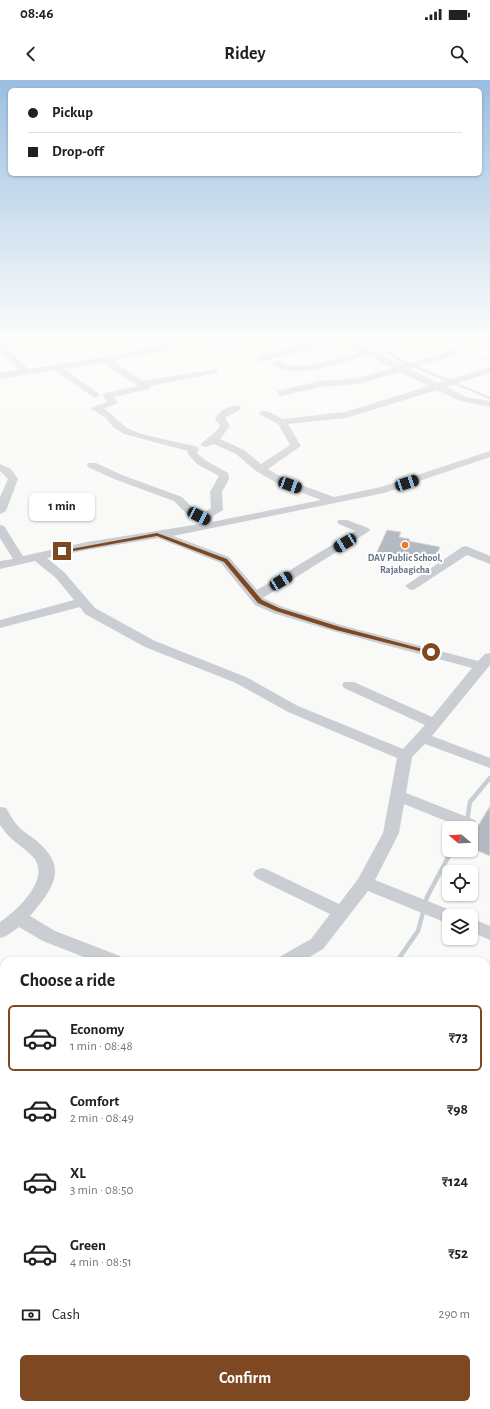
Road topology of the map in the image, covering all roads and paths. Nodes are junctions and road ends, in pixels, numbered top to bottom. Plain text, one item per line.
1 (111, 400) edge
2 (395, 400) edge
3 (469, 400) edge
4 (490, 404) edge
5 (236, 408) dead end
6 (264, 413) dead end
7 (282, 422) junction
8 (214, 440) junction
9 (194, 449) junction
10 (490, 454) edge
11 (92, 465) dead end
12 (0, 467) edge
13 (260, 470) junction
14 (336, 501) junction
15 (0, 511) edge
16 (343, 522) dead end
17 (206, 523) junction
18 (0, 528) edge
19 (157, 534) junction
20 (38, 557) junction
21 (20, 560) junction
22 (490, 560) edge
23 (0, 565) edge
24 (411, 586) dead end
25 (255, 597) junction
26 (82, 602) junction
27 (0, 624) edge
28 (485, 662) edge
29 (349, 685) dead end
30 (435, 724) junction
31 (424, 738) junction
32 (405, 756) junction
33 (490, 763) edge
34 (398, 795) junction
35 (0, 812) edge
36 (462, 821) edge
37 (262, 874) dead end
38 (364, 883) junction
39 (343, 913) junction
40 (442, 914) edge
41 (19, 918) junction
42 (478, 928) edge
43 (0, 931) edge
44 (490, 933) edge
45 (103, 957) edge
46 (295, 957) edge

1 - 9 street
2 - 7 street
3 - 4 street
5 - 8 street
6 - 7 street
7 - 13 street
8 - 9 street
8 - 13 street
9 - 17 street
10 - 14 street
11 - 17 street
12 - 15 street
13 - 14 street
14 - 17 street
16 - 25 street
17 - 19 street
18 - 21 street
19 - 20 street
19 - 25 street
20 - 21 street
20 - 26 street
21 - 23 street
22 - 24 street
25 - 28 street
26 - 27 street
26 - 32 street
28 - 30 street
29 - 30 street
30 - 31 street
31 - 32 street
31 - 33 street
32 - 34 street
34 - 36 street
34 - 38 street
35 - 41 street
37 - 39 street
38 - 39 street
38 - 40 street
39 - 46 street
41 - 43 street
41 - 45 street
42 - 44 street

